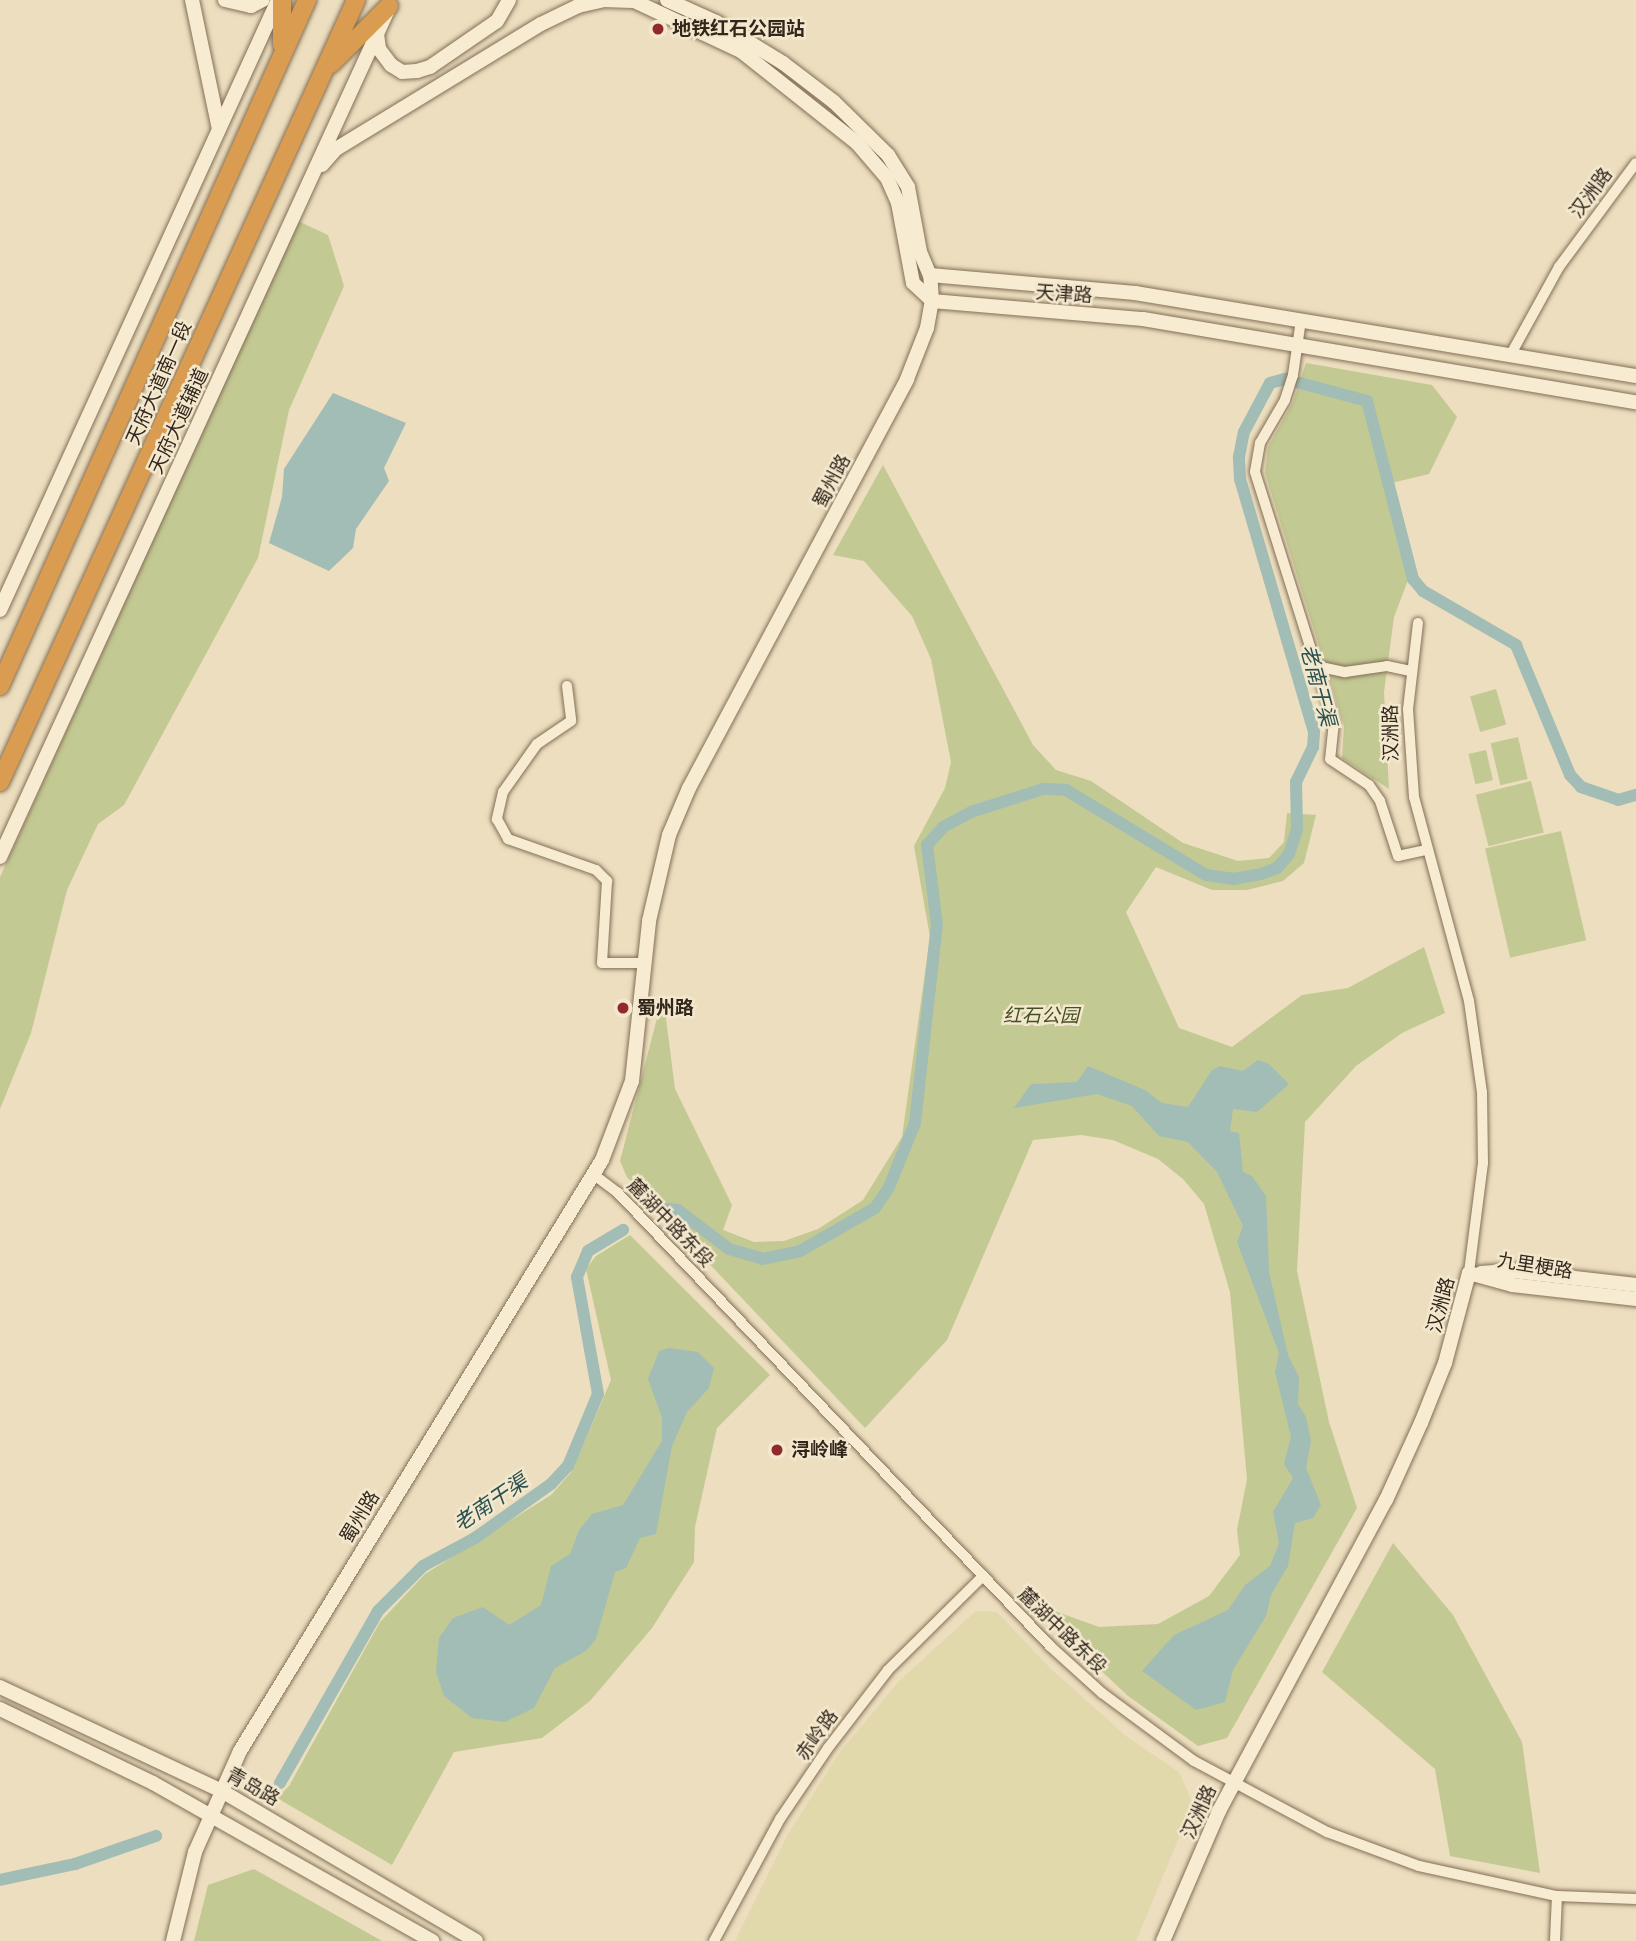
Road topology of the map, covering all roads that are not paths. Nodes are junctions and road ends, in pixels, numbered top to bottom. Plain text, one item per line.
1 (192, 0) edge
2 (225, 0) edge
3 (263, 0) edge
4 (280, 0) edge
5 (307, 0) edge
6 (356, 0) edge
7 (509, 0) edge
8 (633, 0) edge
9 (667, 0) edge
10 (391, 3) edge
11 (377, 34) junction
12 (282, 52) junction
13 (324, 71) junction
14 (219, 129) junction
15 (1636, 163) edge
16 (312, 176) junction
17 (930, 275) junction
18 (932, 301) junction
19 (1301, 320) junction
20 (1298, 344) junction
21 (1511, 354) junction
22 (1636, 376) edge
23 (1636, 402) edge
24 (0, 610) edge
25 (1418, 623) dead end
26 (1316, 666) junction
27 (1410, 671) junction
28 (0, 686) edge
29 (567, 686) dead end
30 (0, 782) edge
31 (1426, 850) junction
32 (0, 857) edge
33 (645, 962) junction
34 (593, 1174) junction
35 (1469, 1273) junction
36 (1636, 1285) edge
37 (1636, 1299) edge
38 (983, 1576) junction
39 (0, 1687) edge
40 (0, 1709) edge
41 (1233, 1785) junction
42 (220, 1790) junction
43 (210, 1815) junction
44 (1558, 1896) junction
45 (1636, 1899) edge
46 (173, 1941) edge
47 (432, 1941) edge
48 (477, 1941) edge
49 (714, 1941) edge
50 (1163, 1941) edge
51 (1555, 1941) edge

1 - 14 street
2 - 3 street
4 - 12 highway
4 - 14 street
5 - 12 highway, 天府大道南一段
6 - 13 highway, 天府大道南一段
7 - 11 street
8 - 16 street
8 - 18 street
9 - 17 street
10 - 11 street, 天府大道辅道
10 - 13 highway
11 - 16 street, 天府大道辅道
12 - 28 highway, 天府大道南一段
13 - 30 highway, 天府大道南一段
14 - 24 street
15 - 21 street, 汉洲路
16 - 32 street, 天府大道辅道
17 - 18 street, 蜀州路
17 - 19 street, 天津路
18 - 20 street, 天津路
18 - 33 street, 蜀州路
19 - 20 street
19 - 21 street, 天津路
20 - 23 street, 天津路
20 - 26 street
21 - 22 street, 天津路
25 - 27 street, 汉洲路
26 - 27 street
26 - 31 street
27 - 31 street, 汉洲路
29 - 33 street
31 - 35 street, 汉洲路
33 - 34 street, 蜀州路
34 - 38 street, 麓湖中路东段
34 - 42 street, 蜀州路
35 - 36 street, 九里梗路
35 - 37 street, 九里梗路
35 - 41 street, 汉洲路
38 - 41 street, 麓湖中路东段
38 - 49 street, 赤岭路
39 - 42 street, 青岛路
40 - 43 street
41 - 44 street, 麓湖中路东段
41 - 50 street, 汉洲路
42 - 43 street, 蜀州路
42 - 48 street, 青岛路
43 - 46 street, 蜀州路
43 - 47 street
44 - 45 street, 麓湖中路东段
44 - 51 street

